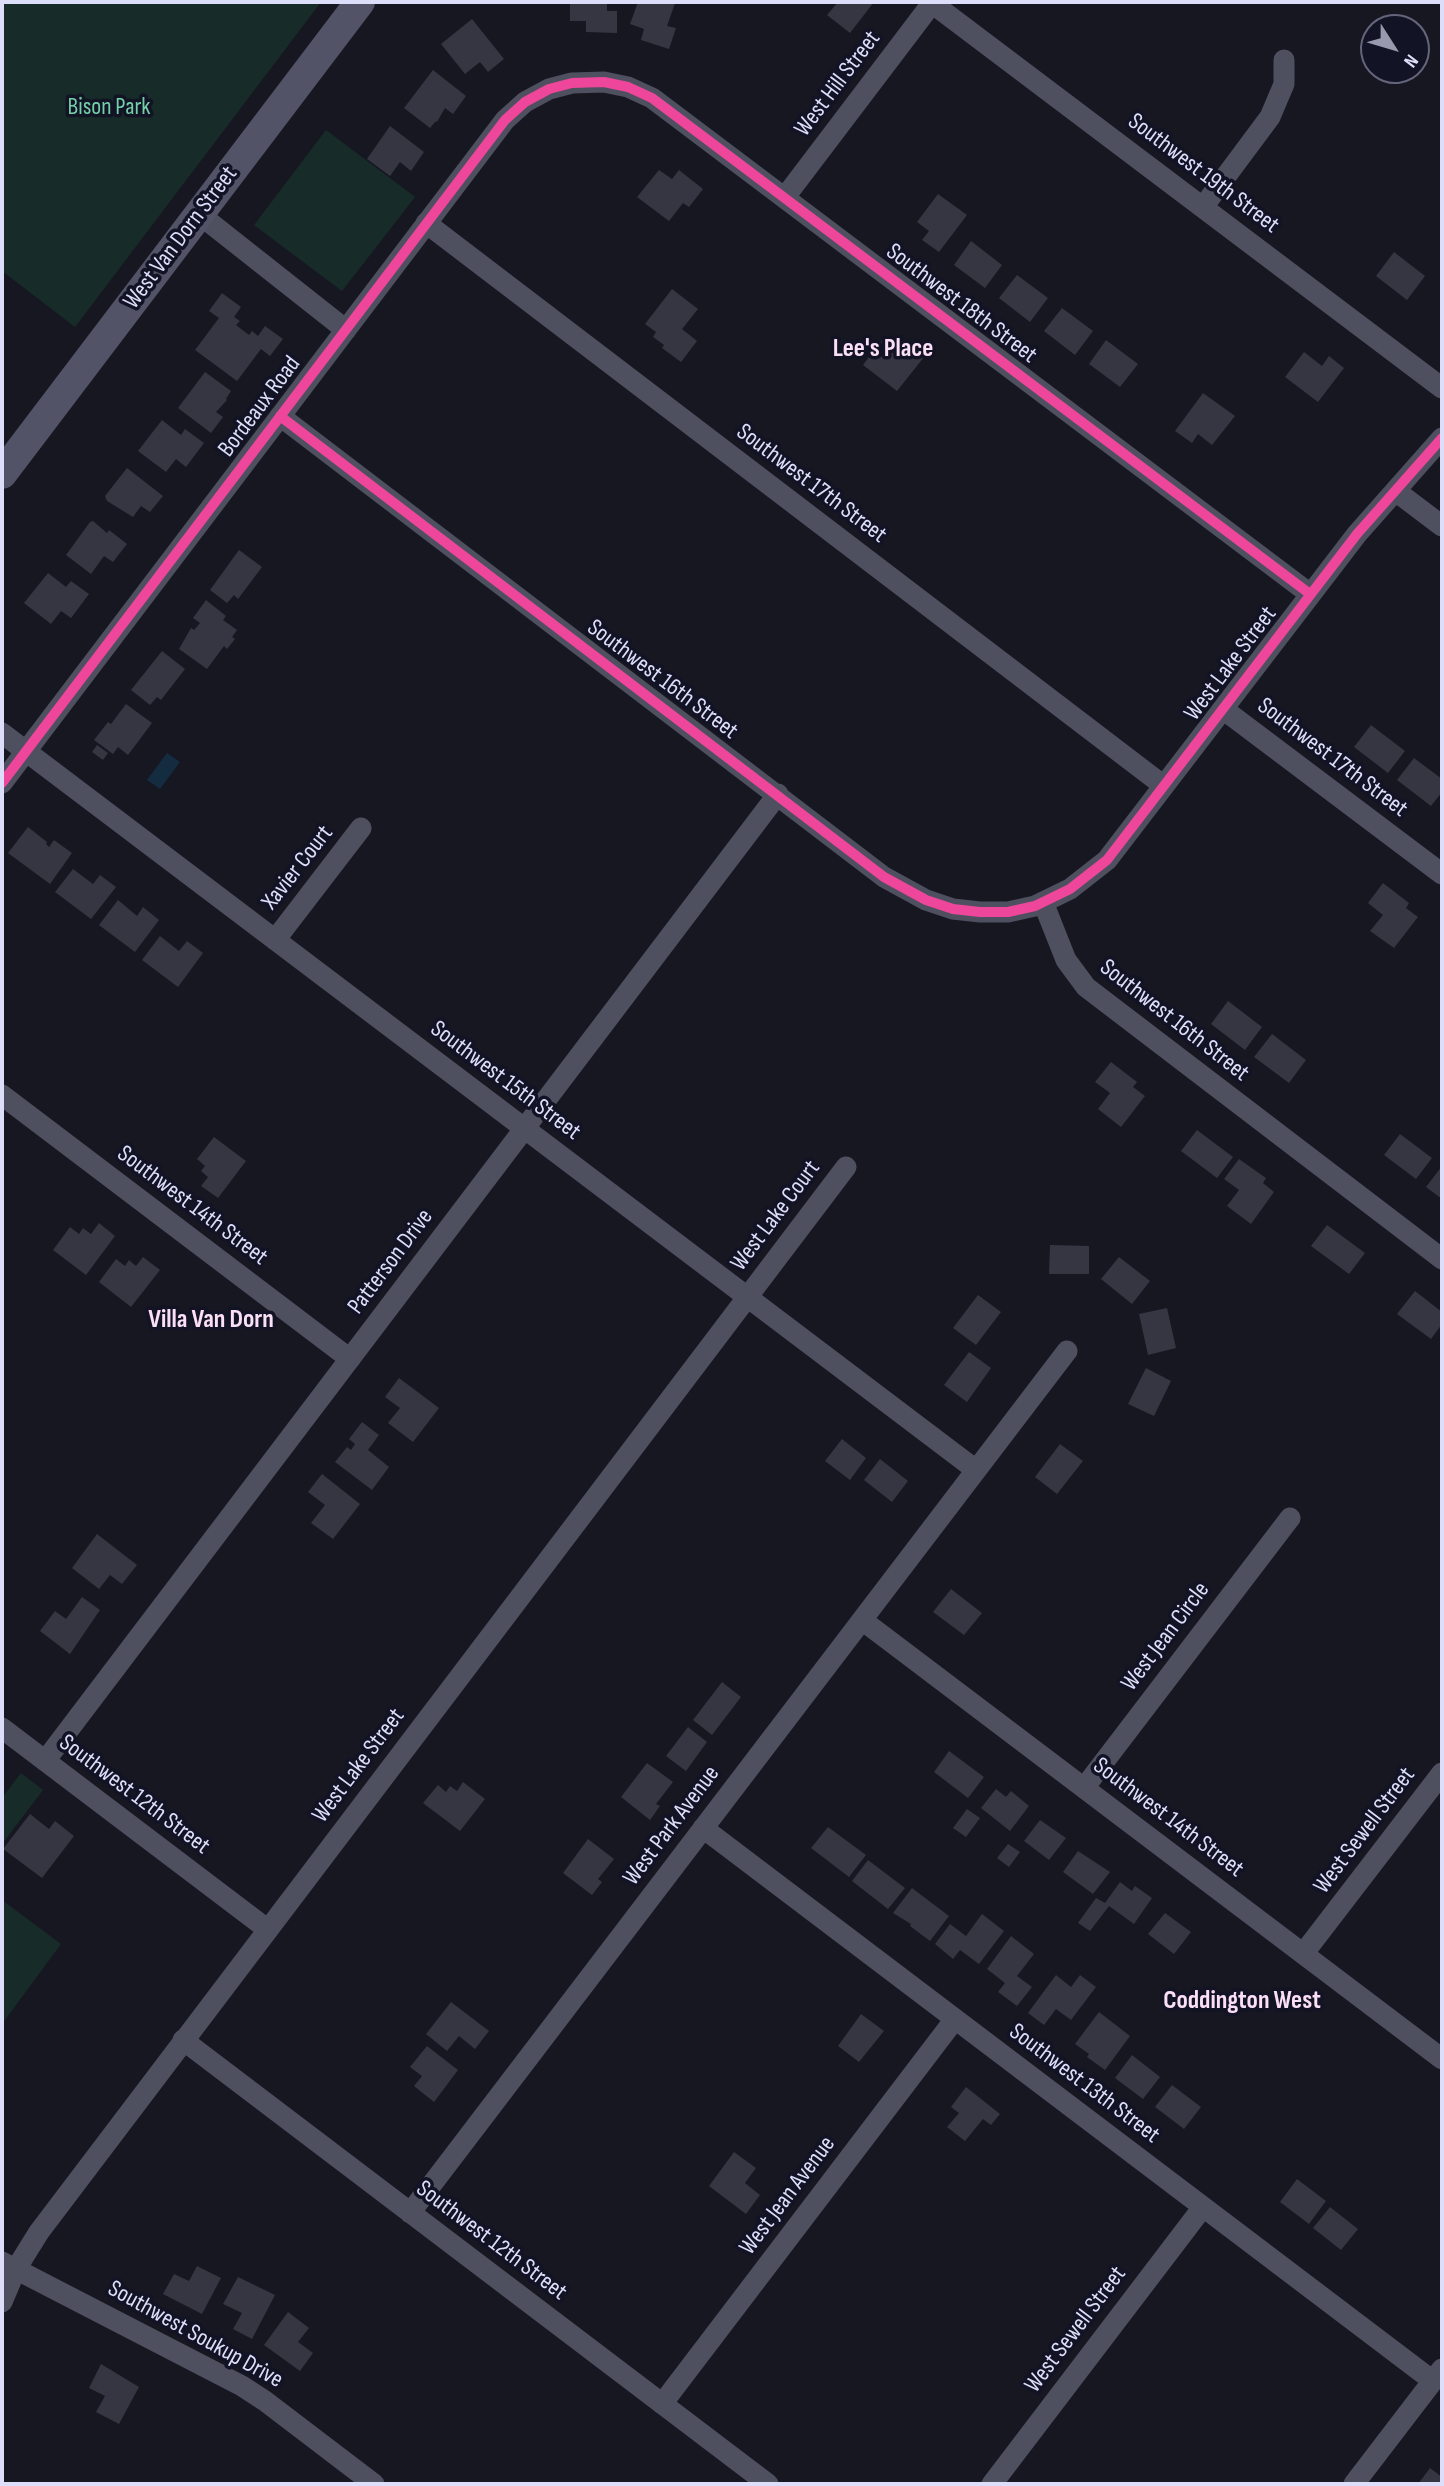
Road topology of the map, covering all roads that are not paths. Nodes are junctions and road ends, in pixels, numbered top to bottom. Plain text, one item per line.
1 (360, 2) edge
2 (933, 2) edge
3 (1283, 60) dead end
4 (572, 83) joint
5 (785, 197) junction
6 (1203, 207) junction
7 (199, 214) junction
8 (426, 223) junction
9 (346, 330) junction
10 (1442, 388) edge
11 (280, 416) junction
12 (1442, 438) edge
13 (2, 474) edge
14 (1397, 492) junction
15 (1442, 526) edge
16 (1310, 594) junction
17 (1223, 709) junction
18 (2, 733) edge
19 (26, 751) junction
20 (2, 783) edge
21 (1164, 786) junction
22 (778, 794) junction
23 (361, 828) dead end
24 (1442, 874) edge
25 (1043, 902) junction
26 (275, 940) junction
27 (2, 1095) edge
28 (525, 1129) junction
29 (846, 1167) dead end
30 (1442, 1259) edge
31 (747, 1297) junction
32 (1067, 1350) dead end
33 (350, 1359) junction
34 (976, 1470) junction
35 (1290, 1518) dead end
36 (862, 1620) junction
37 (2, 1728) edge
38 (45, 1761) junction
39 (1442, 1773) edge
40 (1084, 1788) junction
41 (703, 1828) junction
42 (267, 1929) junction
43 (1303, 1954) junction
44 (955, 2020) junction
45 (183, 2040) junction
46 (1442, 2059) edge
47 (1203, 2207) junction
48 (410, 2213) junction
49 (9, 2266) edge
50 (2, 2302) edge
51 (1437, 2375) edge
52 (662, 2404) junction
53 (374, 2484) edge
54 (768, 2484) edge
55 (992, 2484) edge
56 (1354, 2484) edge

1 - 7 main road, West Van Dorn Street
2 - 5 street, West Hill Street
2 - 6 street, Southwest 19th Street
3 - 6 street
4 - 5 street, Southwest 18th Street
4 - 8 street, Bordeaux Road
5 - 16 street, Southwest 18th Street
6 - 10 street, Southwest 19th Street
7 - 9 street
7 - 13 main road, West Van Dorn Street
8 - 9 street, Bordeaux Road
8 - 21 street, Southwest 17th Street
9 - 11 street, Bordeaux Road
11 - 19 street, Bordeaux Road
11 - 22 street, Southwest 16th Street
12 - 14 street, West Lake Street
14 - 15 street
14 - 16 street, West Lake Street
16 - 17 street, West Lake Street
17 - 21 street, West Lake Street
17 - 24 street, Southwest 17th Street
18 - 19 street, Southwest 15th Street
19 - 20 street, Bordeaux Road
19 - 26 street, Southwest 15th Street
21 - 25 street, West Lake Street
22 - 25 street, Southwest 16th Street
22 - 28 street, Patterson Drive
23 - 26 street, Xavier Court
25 - 30 street, Southwest 16th Street
26 - 28 street, Southwest 15th Street
27 - 33 street, Southwest 14th Street
28 - 31 street, Southwest 15th Street
28 - 33 street, Patterson Drive
29 - 31 street, West Lake Court
31 - 34 street, Southwest 15th Street
31 - 42 street, West Lake Street
32 - 34 street, West Park Avenue
33 - 38 street, Patterson Drive
34 - 36 street, West Park Avenue
35 - 40 street, West Jean Circle
36 - 40 street, Southwest 14th Street
36 - 41 street, West Park Avenue
37 - 38 street, Southwest 12th Street
38 - 42 street, Southwest 12th Street
39 - 43 street, West Sewell Street
40 - 43 street, Southwest 14th Street
41 - 44 street, Southwest 13th Street
41 - 48 street, West Park Avenue
42 - 45 street, West Lake Street
43 - 46 street, Southwest 14th Street
44 - 47 street, Southwest 13th Street
44 - 52 street, West Jean Avenue
45 - 48 street, Southwest 12th Street
45 - 49 street, West Lake Street
47 - 51 street, Southwest 13th Street
47 - 55 street, West Sewell Street
48 - 52 street, Southwest 12th Street
49 - 50 street, West Lake Street
49 - 53 street, Southwest Soukup Drive
51 - 56 street
52 - 54 street, Southwest 12th Street

